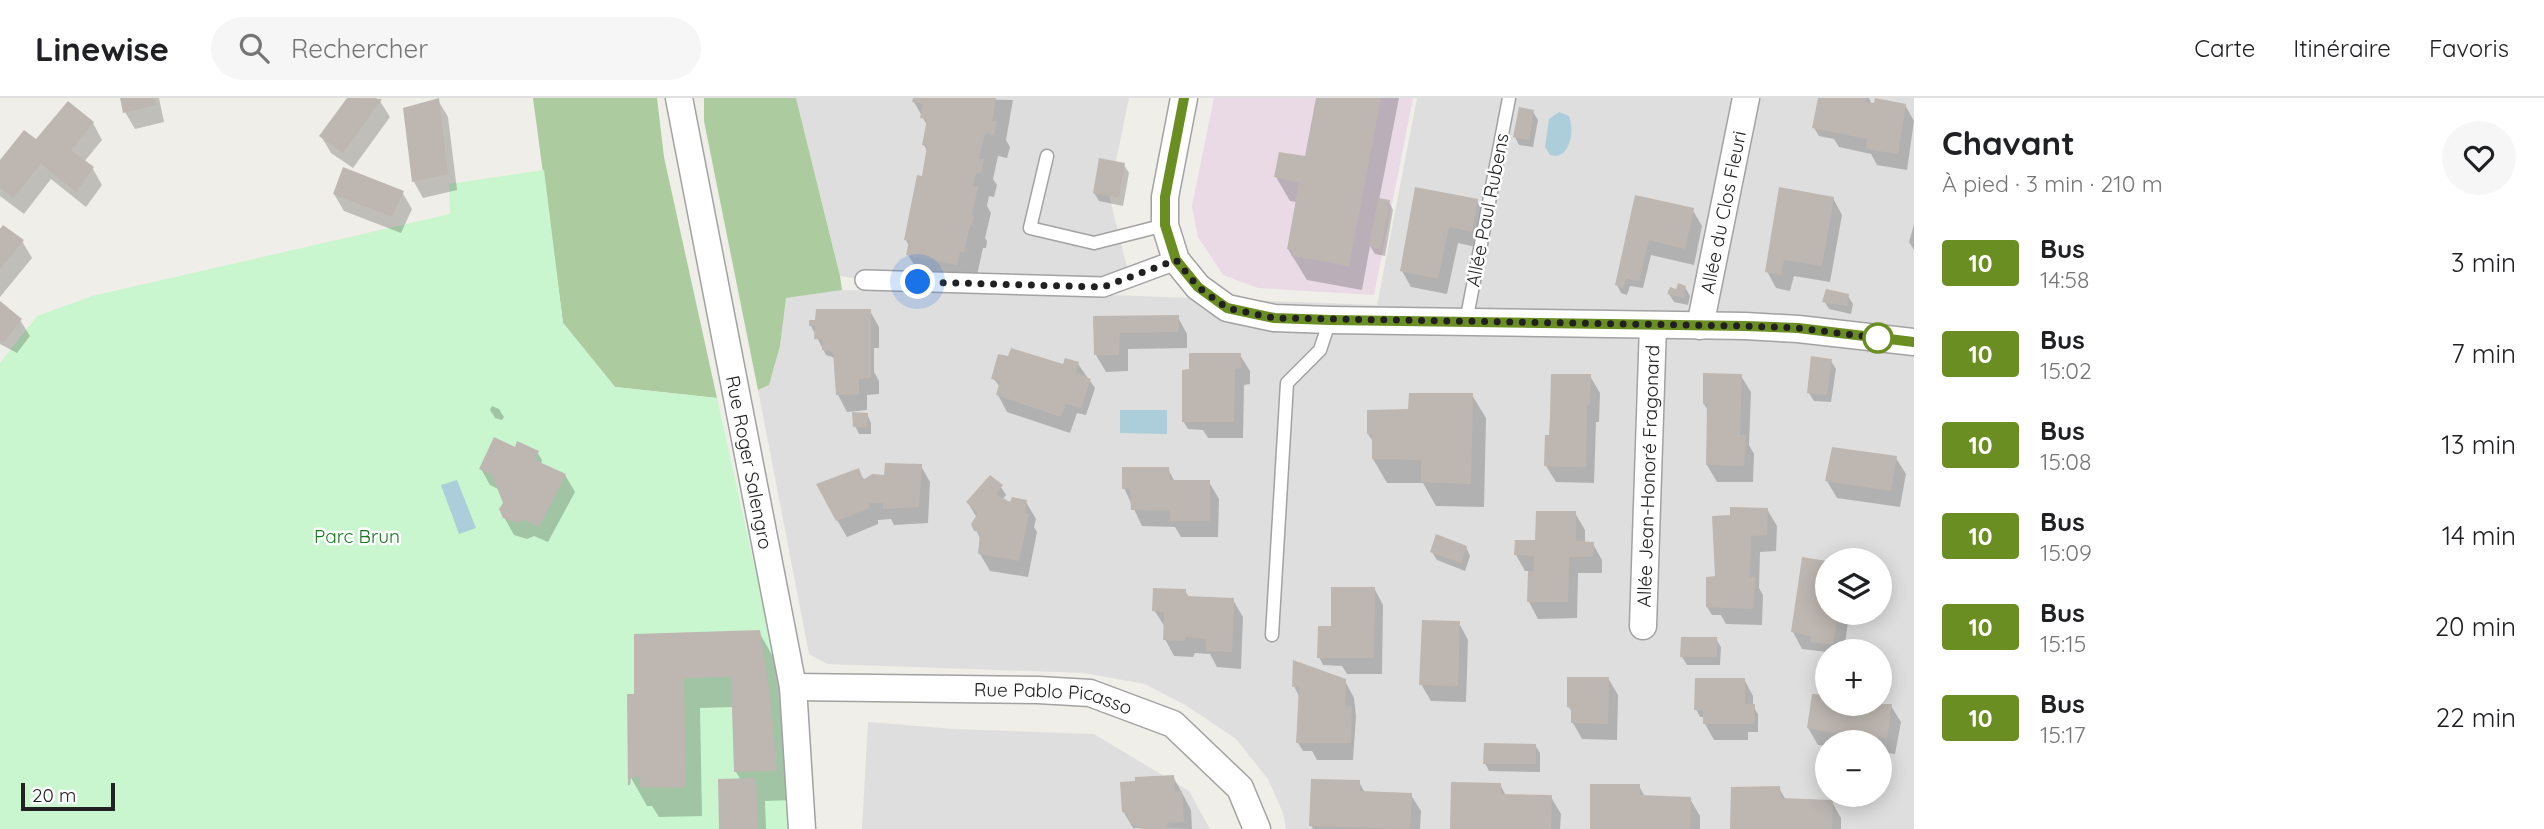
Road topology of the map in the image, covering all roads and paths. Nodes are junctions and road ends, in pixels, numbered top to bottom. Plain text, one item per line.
1 (679, 98) edge
2 (1184, 98) edge
3 (1508, 98) edge
4 (1746, 98) edge
5 (1046, 156) dead end
6 (1165, 225) junction
7 (1176, 260) junction
8 (865, 280) dead end
9 (1330, 320) junction
10 (1466, 323) junction
11 (1653, 325) junction
12 (1700, 326) junction
13 (1914, 342) edge
14 (1643, 626) dead end
15 (1272, 635) dead end
16 (793, 687) junction
17 (802, 829) edge
18 (1257, 829) edge

1 - 16 street, Rue Roger Salengro
2 - 6 street
3 - 10 lane, Allée Paul Rubens
4 - 12 street, Allée du Clos Fleuri
5 - 6 lane
6 - 7 street
7 - 8 street
7 - 9 street
9 - 10 street
9 - 15 lane
10 - 11 street
11 - 12 street
11 - 14 street, Allée Jean-Honoré Fragonard
12 - 13 street
16 - 17 street, Rue Roger Salengro
16 - 18 street, Rue Pablo Picasso

